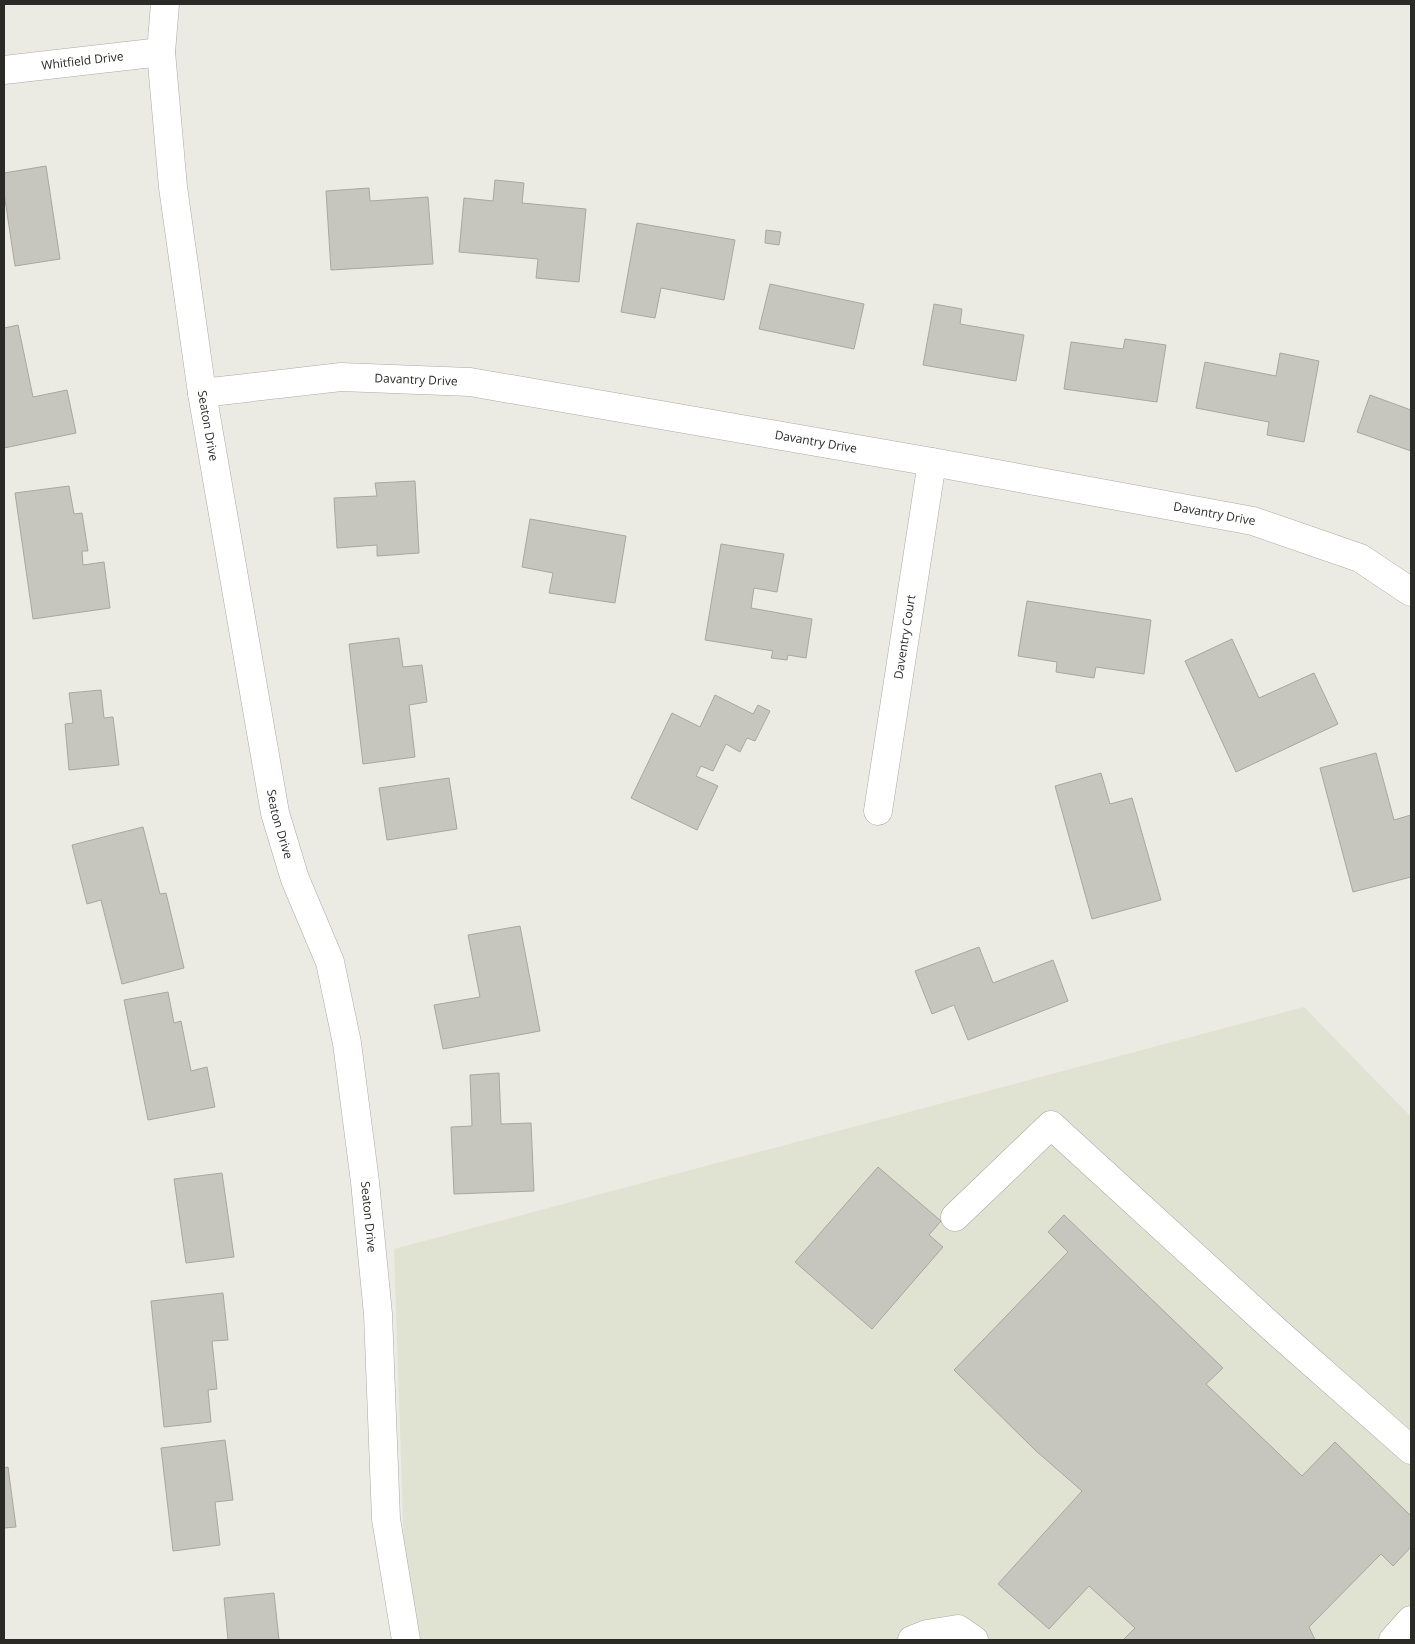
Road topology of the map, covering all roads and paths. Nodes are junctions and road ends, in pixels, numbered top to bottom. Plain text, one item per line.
1 (165, 4) edge
2 (161, 52) junction
3 (4, 70) edge
4 (202, 392) junction
5 (932, 462) junction
6 (1411, 592) edge
7 (878, 811) dead end
8 (955, 1217) dead end
9 (1411, 1450) edge
10 (1411, 1620) edge
11 (406, 1640) edge
12 (912, 1640) edge
13 (974, 1640) edge
14 (1392, 1640) edge

1 - 2 street, Seaton Drive
2 - 3 street, Whitfield Drive
2 - 4 street, Seaton Drive
4 - 5 street, Davantry Drive
4 - 11 street, Seaton Drive
5 - 6 street, Davantry Drive
5 - 7 street, Daventry Court
8 - 9 street
10 - 14 street
12 - 13 street

